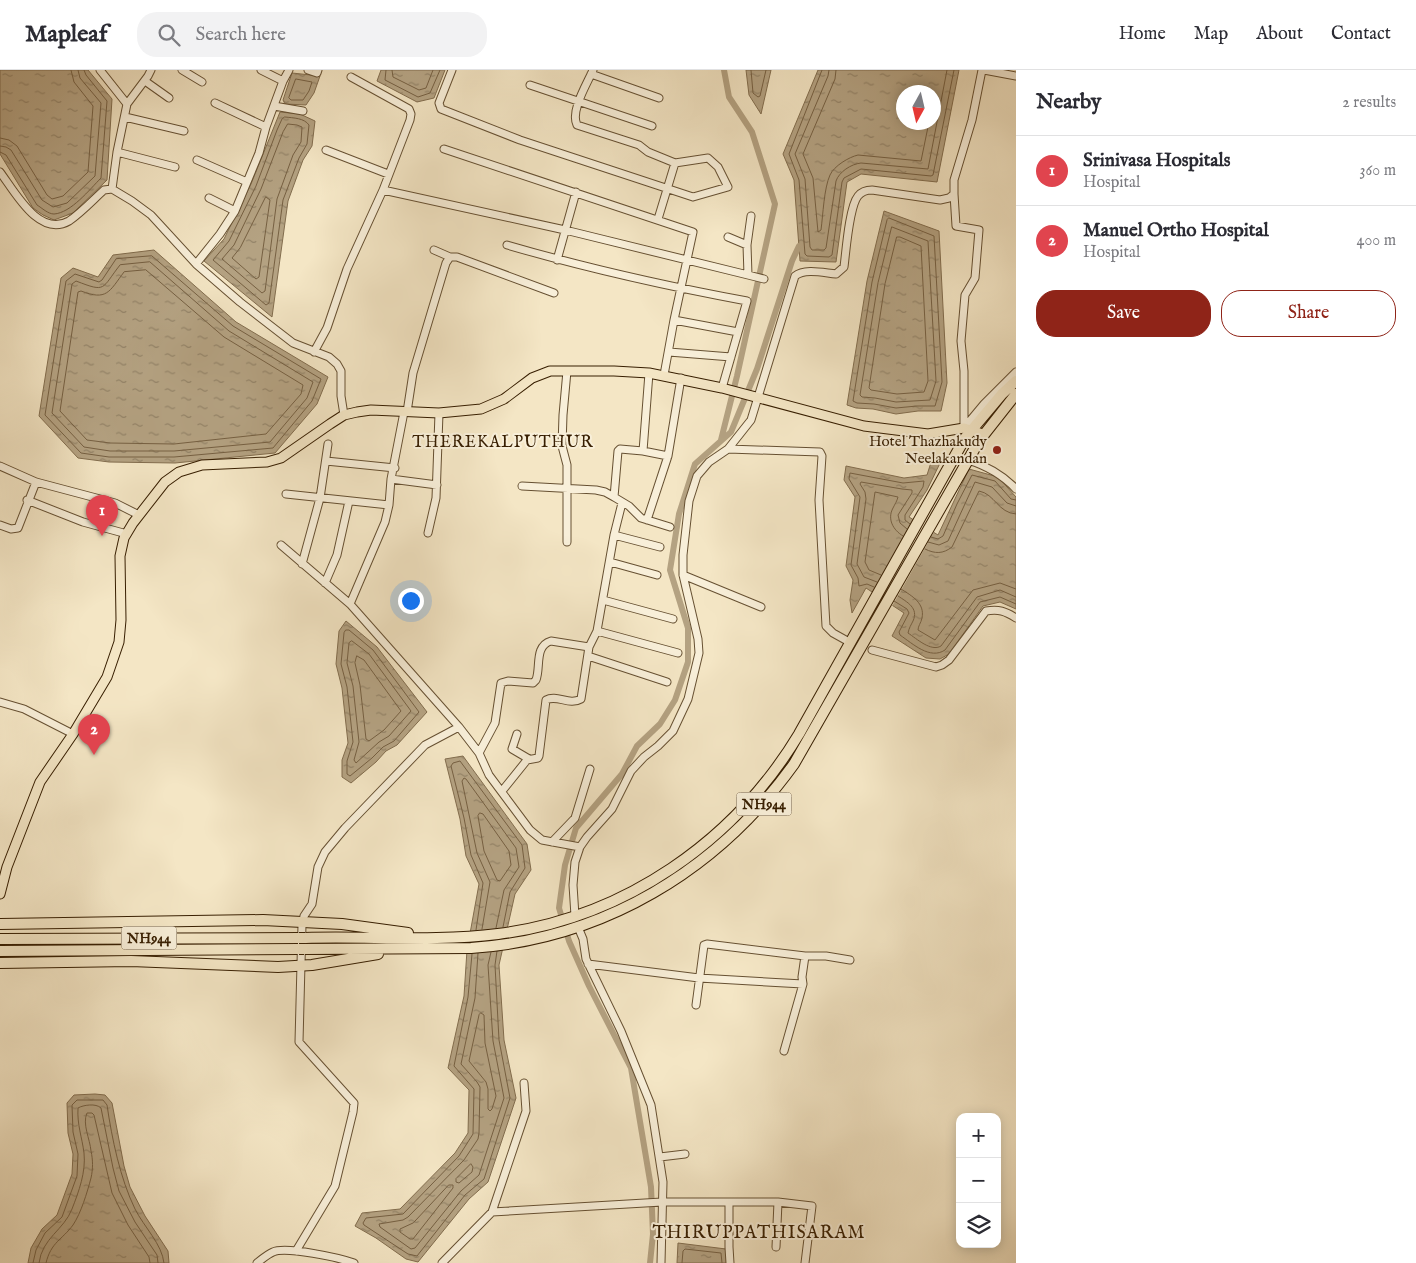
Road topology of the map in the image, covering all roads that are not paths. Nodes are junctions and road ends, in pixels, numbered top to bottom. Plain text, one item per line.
1 (100, 70) edge
2 (151, 70) edge
3 (182, 70) edge
4 (261, 70) edge
5 (289, 70) edge
6 (308, 70) edge
7 (318, 70) edge
8 (452, 70) edge
9 (983, 70) edge
10 (592, 72) edge
11 (1016, 76) edge
12 (351, 77) dead end
13 (145, 80) junction
14 (283, 81) junction
15 (202, 82) dead end
16 (530, 85) dead end
17 (169, 98) dead end
18 (659, 98) dead end
19 (578, 102) junction
20 (215, 103) dead end
21 (127, 104) junction
22 (274, 106) junction
23 (303, 111) dead end
24 (125, 118) junction
25 (652, 126) dead end
26 (266, 127) junction
27 (184, 131) dead end
28 (444, 148) dead end
29 (326, 150) dead end
30 (117, 152) junction
31 (197, 160) dead end
32 (675, 163) junction
33 (175, 167) dead end
34 (0, 172) edge
35 (388, 174) junction
36 (247, 182) junction
37 (112, 189) junction
38 (668, 189) junction
39 (383, 190) junction
40 (576, 192) junction
41 (954, 194) junction
42 (209, 198) dead end
43 (235, 211) junction
44 (751, 216) dead end
45 (658, 219) junction
46 (565, 230) junction
47 (728, 237) dead end
48 (507, 245) dead end
49 (746, 245) junction
50 (434, 250) dead end
51 (450, 257) junction
52 (687, 259) junction
53 (557, 260) junction
54 (196, 264) junction
55 (748, 275) junction
56 (764, 279) dead end
57 (681, 288) junction
58 (554, 293) dead end
59 (674, 320) junction
60 (738, 332) junction
61 (314, 352) junction
62 (669, 352) junction
63 (731, 357) junction
64 (567, 371) junction
65 (1016, 372) edge
66 (649, 373) junction
67 (664, 375) junction
68 (681, 378) junction
69 (1016, 381) edge
70 (725, 389) junction
71 (1016, 394) edge
72 (756, 397) junction
73 (405, 412) junction
74 (439, 413) junction
75 (344, 416) junction
76 (968, 429) junction
77 (983, 434) junction
78 (328, 444) dead end
79 (728, 449) junction
80 (643, 451) junction
81 (668, 456) junction
82 (326, 460) junction
83 (968, 460) junction
84 (0, 466) edge
85 (394, 468) junction
86 (391, 480) junction
87 (36, 482) junction
88 (437, 485) junction
89 (522, 486) dead end
90 (568, 488) junction
91 (1016, 488) edge
92 (286, 494) dead end
93 (614, 497) junction
94 (320, 498) junction
95 (28, 500) junction
96 (349, 501) junction
97 (622, 503) junction
98 (389, 505) junction
99 (139, 515) junction
100 (647, 520) junction
101 (0, 524) edge
102 (670, 527) dead end
103 (428, 533) dead end
104 (127, 534) junction
105 (614, 535) junction
106 (567, 542) dead end
107 (281, 546) dead end
108 (660, 547) dead end
109 (610, 562) junction
110 (302, 564) junction
111 (683, 574) junction
112 (657, 576) dead end
113 (325, 583) junction
114 (603, 600) junction
115 (350, 604) junction
116 (761, 607) dead end
117 (1016, 618) edge
118 (673, 619) dead end
119 (597, 631) junction
120 (851, 643) junction
121 (590, 647) junction
122 (872, 650) dead end
123 (678, 653) dead end
124 (588, 656) junction
125 (668, 682) dead end
126 (0, 702) edge
127 (459, 726) junction
128 (73, 734) junction
129 (517, 734) dead end
130 (479, 753) junction
131 (529, 759) junction
132 (590, 768) dead end
133 (502, 791) junction
134 (552, 842) junction
135 (577, 847) junction
136 (0, 894) edge
137 (572, 917) junction
138 (303, 921) junction
139 (0, 924) edge
140 (576, 928) junction
141 (430, 938) junction
142 (0, 939) edge
143 (421, 949) junction
144 (0, 951) edge
145 (805, 956) junction
146 (850, 960) dead end
147 (0, 963) edge
148 (588, 964) junction
149 (301, 966) junction
150 (699, 978) junction
151 (803, 984) junction
152 (696, 1005) dead end
153 (784, 1052) dead end
154 (524, 1083) dead end
155 (685, 1154) dead end
156 (660, 1157) junction
157 (660, 1202) junction
158 (729, 1202) junction
159 (778, 1202) junction
160 (492, 1212) junction
161 (776, 1247) dead end
162 (296, 1251) junction
163 (257, 1263) edge
164 (354, 1263) edge
165 (442, 1263) edge
166 (661, 1263) edge
167 (730, 1263) edge
168 (805, 1263) edge

1 - 21 street
2 - 13 street
3 - 15 street
4 - 14 street
5 - 14 street
6 - 7 street
8 - 38 street
9 - 11 street
9 - 41 street
10 - 18 street
10 - 19 street
12 - 35 street
13 - 17 street
13 - 21 street
14 - 22 street
16 - 19 street
19 - 25 street
19 - 32 street
20 - 26 street
21 - 24 street
22 - 23 street
22 - 26 street
24 - 27 street
24 - 30 street
26 - 36 street
28 - 40 street
29 - 35 street
30 - 33 street
30 - 37 street
31 - 36 street
32 - 38 street
32 - 38 street
34 - 37 street
35 - 39 street
36 - 43 street
37 - 54 street
38 - 45 street
39 - 46 street
39 - 61 street
40 - 45 street
40 - 46 street
41 - 72 street
41 - 76 street
42 - 43 street
43 - 54 street
44 - 49 street
45 - 52 street
46 - 52 street
46 - 53 street
47 - 49 street
48 - 53 street
49 - 55 street
50 - 51 street
51 - 58 street
51 - 73 street
52 - 55 street
52 - 57 street
53 - 57 street
54 - 61 street
55 - 56 street
57 - 59 street
57 - 60 street
59 - 60 street
59 - 62 street
60 - 63 street
61 - 75 street
62 - 63 street
62 - 67 street
63 - 70 street
64 - 66 main road
64 - 74 main road
64 - 90 street
65 - 76 street
66 - 67 main road
66 - 80 street
67 - 68 main road
68 - 70 main road
68 - 81 street
69 - 76 highway, NH944
70 - 72 main road
71 - 77 highway, NH944
72 - 76 main road
72 - 79 street
73 - 74 main road
73 - 75 main road
73 - 85 street
74 - 88 street
75 - 99 main road
76 - 77 main road
76 - 120 highway, NH944 / NH944
77 - 83 highway, NH944 / NH944
78 - 82 street
79 - 111 street
79 - 120 street
80 - 81 street
80 - 93 street
81 - 100 street
82 - 85 street
82 - 94 street
83 - 91 street
83 - 140 highway, NH944 / NH944
84 - 87 street
85 - 86 street
86 - 88 street
86 - 98 street
87 - 95 street
87 - 99 street
88 - 103 street
89 - 90 street
90 - 93 street
90 - 106 street
92 - 94 street
93 - 97 street
94 - 96 street
94 - 110 street
95 - 101 street
95 - 104 street
96 - 98 street
96 - 113 street
97 - 100 street
97 - 105 street
98 - 115 street
99 - 104 main road
100 - 102 street
104 - 128 main road
105 - 108 street
105 - 109 street
107 - 110 street
109 - 112 street
109 - 114 street
110 - 113 street
111 - 116 street
111 - 135 street
113 - 115 street
114 - 118 street
114 - 119 street
115 - 127 street
117 - 122 street
119 - 121 street
119 - 123 street
120 - 137 highway, NH944 / NH944
121 - 124 street
121 - 130 street
124 - 125 street
124 - 131 street
126 - 128 street
127 - 130 street
127 - 138 street
128 - 136 main road
129 - 131 street
130 - 133 street
131 - 133 street
132 - 134 street
133 - 134 street
134 - 135 street
135 - 137 street
137 - 141 highway, NH944 / NH944
138 - 139 highway
138 - 141 highway
138 - 149 street
140 - 143 highway, NH944 / NH944
140 - 148 street
141 - 142 highway, NH944 / NH944
143 - 144 highway, NH944 / NH944
143 - 149 highway
145 - 146 street
145 - 150 street
145 - 151 street
147 - 149 highway
148 - 150 street
148 - 156 street
149 - 162 street
150 - 151 street
150 - 152 street
151 - 153 street
154 - 160 street
155 - 156 street
156 - 157 street
157 - 158 street
157 - 160 street
157 - 166 street
158 - 159 street
158 - 167 street
159 - 161 street
159 - 168 street
160 - 165 street
162 - 163 street
162 - 164 street

